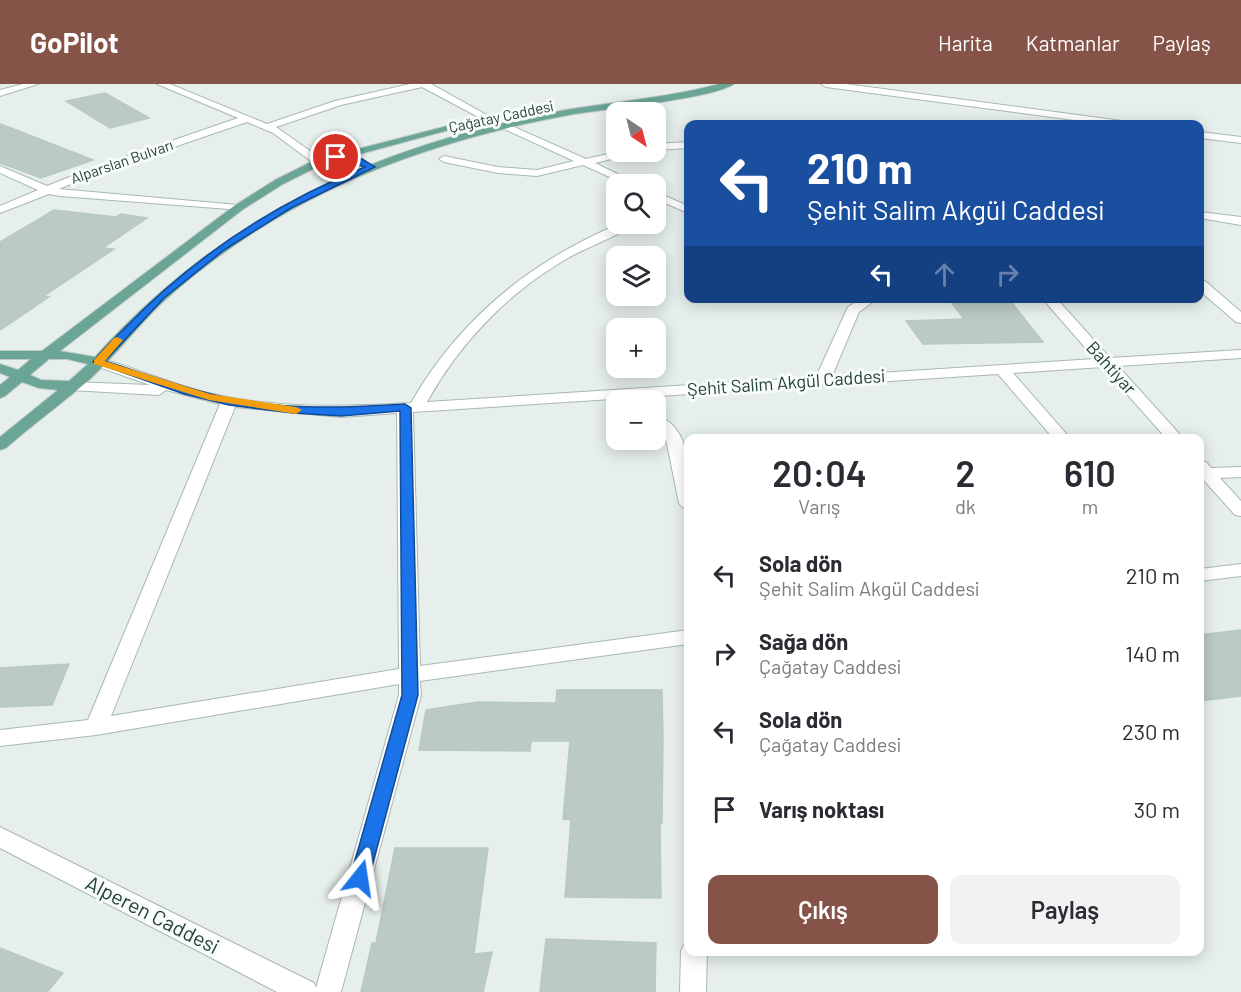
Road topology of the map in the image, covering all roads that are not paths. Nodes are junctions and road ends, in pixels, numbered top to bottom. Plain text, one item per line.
1 (33, 84) edge
2 (162, 84) edge
3 (423, 84) edge
4 (729, 84) edge
5 (826, 84) edge
6 (670, 86) dead end
7 (714, 86) edge
8 (655, 87) dead end
9 (0, 93) edge
10 (690, 93) junction
11 (246, 119) junction
12 (489, 119) junction
13 (1068, 120) edge
14 (505, 126) junction
15 (267, 127) junction
16 (1204, 135) edge
17 (1241, 140) edge
18 (684, 145) edge
19 (666, 146) edge
20 (336, 157) junction
21 (606, 157) edge
22 (444, 159) dead end
23 (319, 162) junction
24 (585, 162) junction
25 (371, 167) junction
26 (0, 169) edge
27 (298, 171) junction
28 (611, 174) edge
29 (339, 180) junction
30 (44, 189) junction
31 (666, 200) edge
32 (673, 203) junction
33 (666, 206) edge
34 (2, 207) edge
35 (238, 208) junction
36 (684, 208) edge
37 (1204, 215) edge
38 (1241, 220) edge
39 (606, 234) edge
40 (1204, 287) edge
41 (864, 303) edge
42 (1053, 303) edge
43 (1241, 319) edge
44 (1241, 354) edge
45 (0, 355) edge
46 (44, 356) junction
47 (98, 362) junction
48 (1106, 362) junction
49 (0, 368) edge
50 (1002, 369) junction
51 (20, 376) junction
52 (822, 381) junction
53 (70, 386) junction
54 (188, 392) junction
55 (0, 393) edge
56 (666, 393) edge
57 (606, 398) edge
58 (229, 402) junction
59 (411, 407) junction
60 (666, 430) edge
61 (1059, 434) edge
62 (1171, 434) edge
63 (0, 445) edge
64 (1204, 470) edge
65 (1241, 472) edge
66 (684, 484) edge
67 (1241, 511) edge
68 (1241, 570) edge
69 (1204, 575) edge
70 (684, 642) edge
71 (410, 674) junction
72 (96, 727) junction
73 (0, 738) edge
74 (0, 837) edge
75 (694, 956) edge
76 (304, 992) edge
77 (328, 992) edge
78 (693, 992) edge

1 - 9 street
2 - 11 street
3 - 12 street
3 - 15 street
4 - 7 main road, Çağatay Caddesi
5 - 13 street
6 - 10 main road
7 - 10 main road, Çağatay Caddesi
8 - 12 main road, Çağatay Caddesi
10 - 14 main road, Çağatay Caddesi
11 - 15 street
11 - 30 street, Alparslan Bulvarı
12 - 20 main road, Çağatay Caddesi
14 - 24 street
14 - 25 main road, Çağatay Caddesi
15 - 23 street
16 - 17 street
18 - 19 street
20 - 23 main road, Çağatay Caddesi
20 - 25 main road, Çağatay Caddesi
21 - 24 street
22 - 24 street
23 - 27 main road, Çağatay Caddesi
24 - 28 street
25 - 29 main road, Çağatay Caddesi
26 - 30 street
27 - 29 main road
27 - 35 main road, Çağatay Caddesi
29 - 47 main road, Çağatay Caddesi
30 - 34 street, Alparslan Bulvarı
30 - 35 street
31 - 32 street
32 - 33 street
32 - 36 street
35 - 46 main road, Çağatay Caddesi
37 - 38 street
39 - 59 street
40 - 43 street
41 - 52 street
42 - 48 street, Bahtiyar
44 - 48 street, Şehit Salim Akgül Caddesi
45 - 46 main road
46 - 47 main road
46 - 51 main road, Çağatay Caddesi
47 - 53 main road, Çağatay Caddesi
47 - 54 street, Şehit Salim Akgül Caddesi
48 - 50 street, Şehit Salim Akgül Caddesi
48 - 62 street, Bahtiyar
49 - 51 main road
50 - 52 street, Şehit Salim Akgül Caddesi
50 - 61 street
51 - 53 main road
51 - 55 main road, Çağatay Caddesi
52 - 56 street, Şehit Salim Akgül Caddesi
53 - 54 street, Şehit Salim Akgül Caddesi
53 - 63 main road, Çağatay Caddesi
54 - 58 street, Şehit Salim Akgül Caddesi
57 - 59 street, Şehit Salim Akgül Caddesi
58 - 59 street, Şehit Salim Akgül Caddesi
58 - 72 street
59 - 71 street
60 - 66 street
64 - 65 street
64 - 67 street
68 - 69 street
70 - 71 street
71 - 72 street
71 - 77 street
72 - 73 street
74 - 76 street, Alperen Caddesi
75 - 78 street

